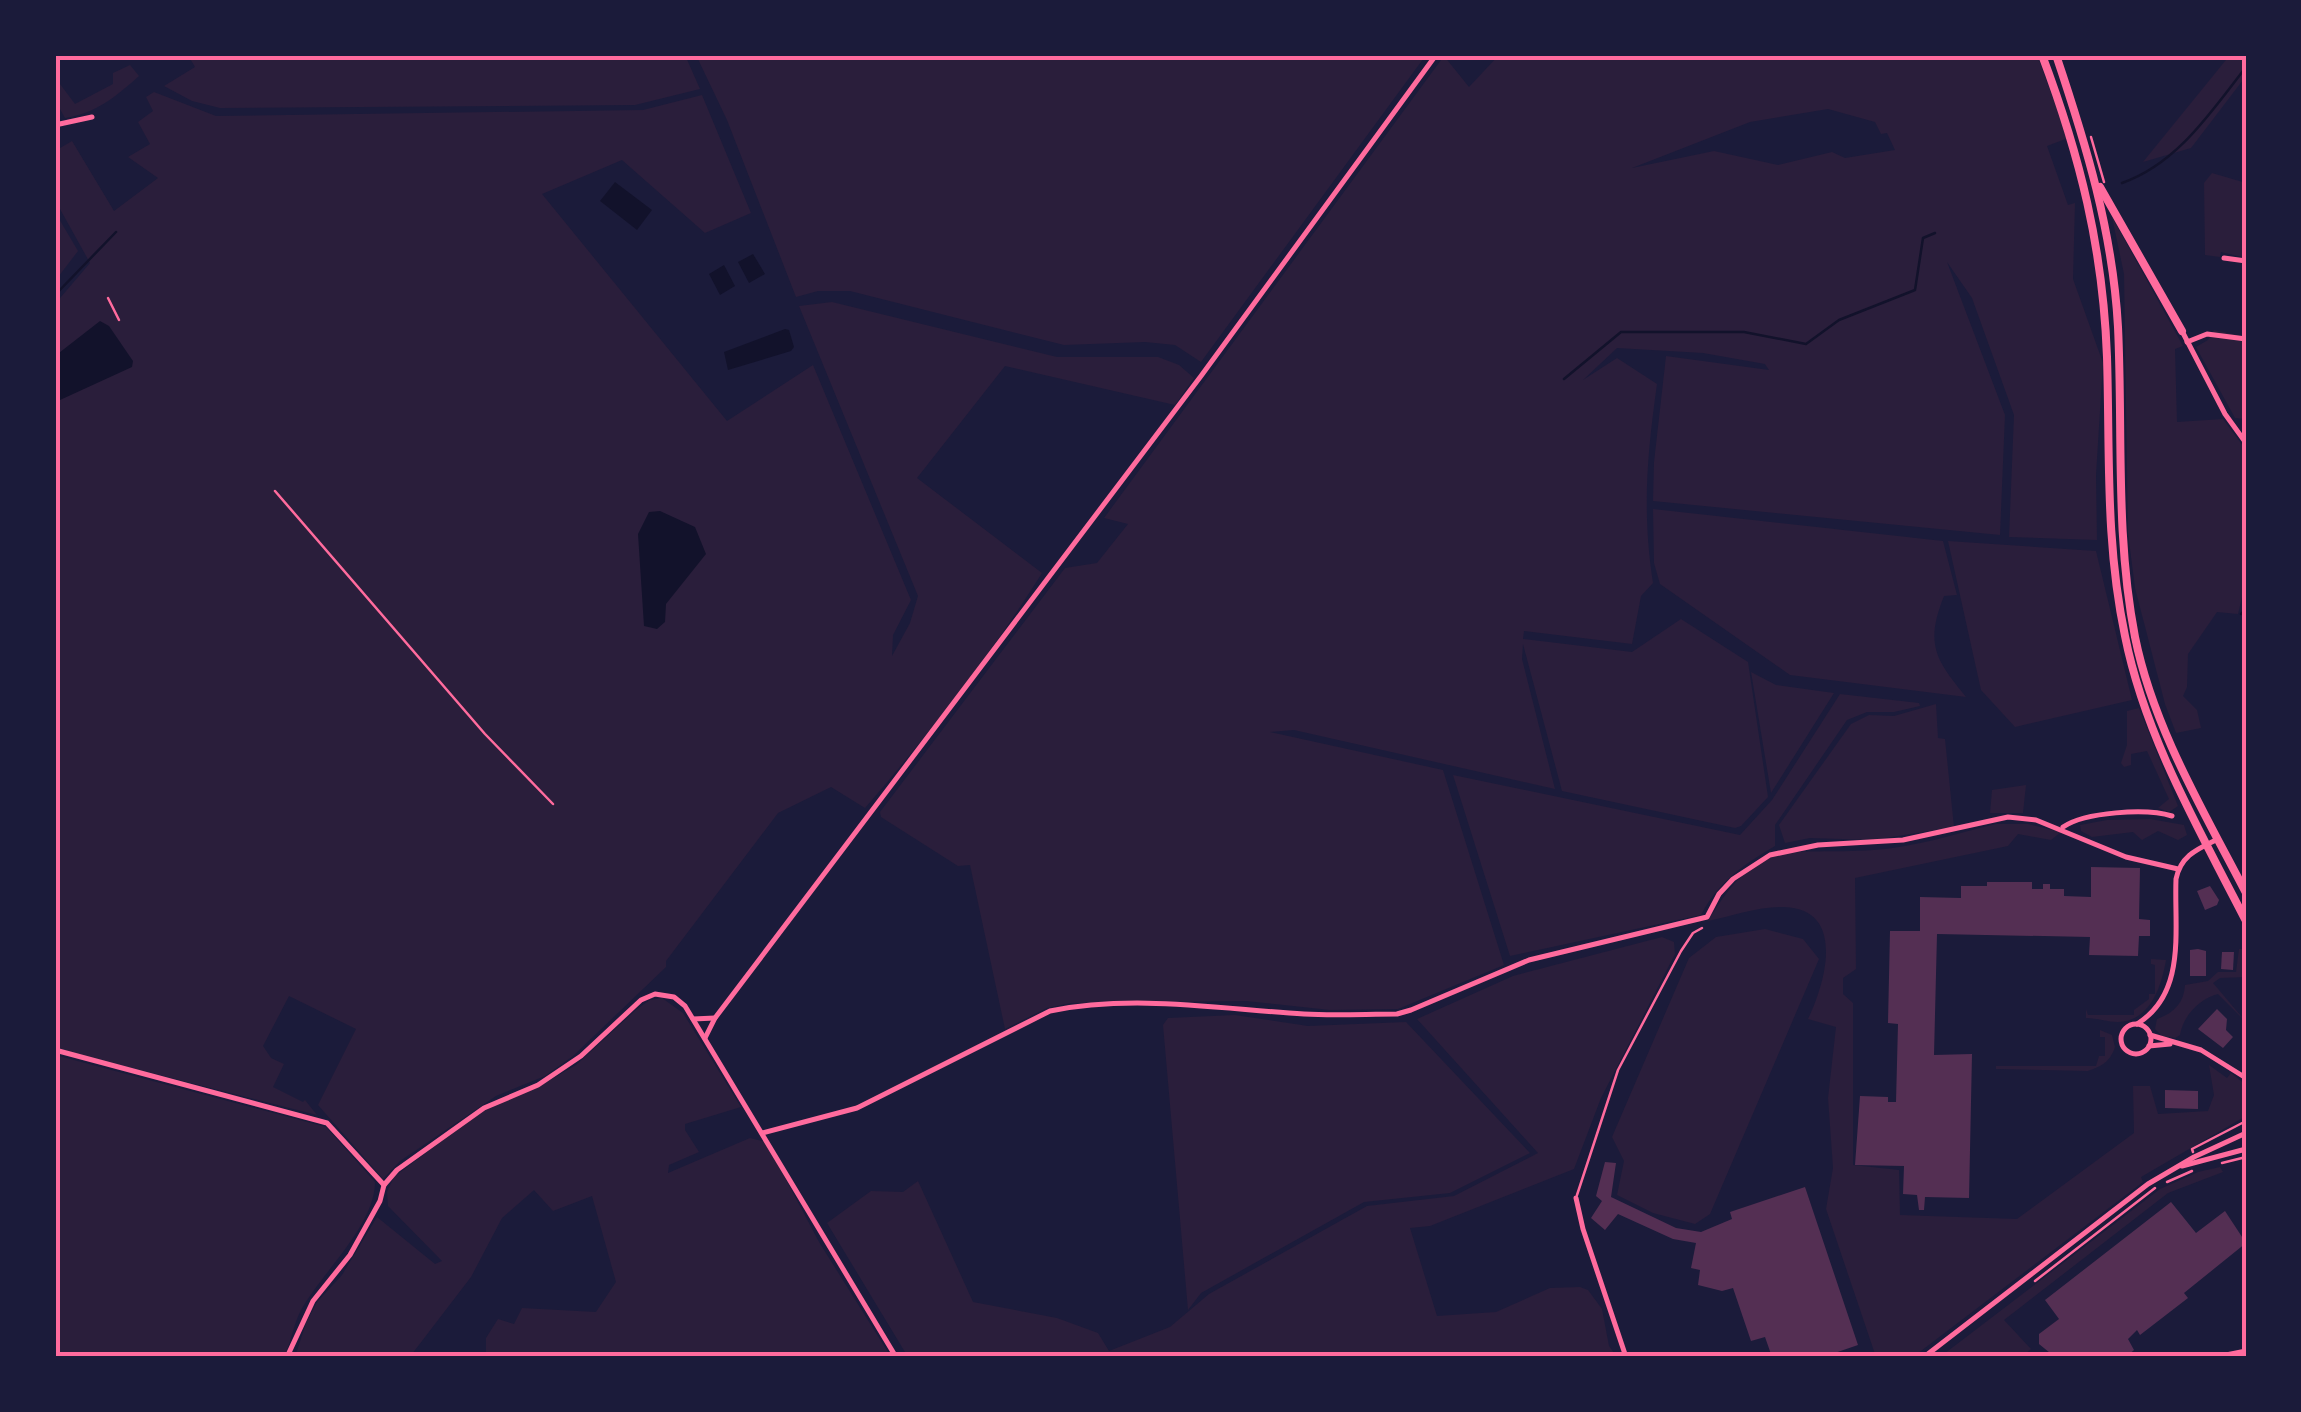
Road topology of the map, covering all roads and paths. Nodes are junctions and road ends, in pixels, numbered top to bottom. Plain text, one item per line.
1 (1436, 55) edge
2 (2042, 55) edge
3 (2056, 55) edge
4 (92, 117) dead end
5 (55, 125) edge
6 (2090, 134) dead end
7 (2099, 180) junction
8 (2224, 258) dead end
9 (2246, 262) edge
10 (108, 298) dead end
11 (120, 320) dead end
12 (2182, 331) joint
13 (2246, 339) edge
14 (2187, 342) junction
15 (2246, 443) edge
16 (275, 490) dead end
17 (552, 804) dead end
18 (2172, 816) dead end
19 (2062, 828) junction
20 (2218, 839) junction
21 (2208, 844) junction
22 (2178, 869) junction
23 (2246, 893) edge
24 (2245, 919) edge
25 (1702, 928) dead end
26 (2152, 1013) junction
27 (716, 1018) junction
28 (694, 1019) junction
29 (2137, 1024) junction
30 (2150, 1034) junction
31 (704, 1038) junction
32 (2172, 1044) junction
33 (2149, 1046) junction
34 (55, 1050) edge
35 (2246, 1078) edge
36 (762, 1133) junction
37 (2246, 1133) edge
38 (2246, 1149) edge
39 (2174, 1168) junction
40 (2198, 1169) dead end
41 (384, 1185) junction
42 (1576, 1198) joint
43 (2023, 1290) dead end
44 (2246, 1351) edge
45 (286, 1357) edge
46 (896, 1357) edge
47 (1626, 1357) edge
48 (1924, 1357) edge
49 (2216, 1357) edge

1 - 27 street
2 - 21 main road
3 - 7 main road
4 - 5 street
6 - 7 path
7 - 12 main road
7 - 20 main road
8 - 9 street
10 - 11 path
12 - 14 street
13 - 14 street
14 - 15 street
16 - 17 path
18 - 19 street
19 - 22 street
19 - 36 street
20 - 21 street
20 - 23 main road
21 - 22 street
21 - 24 main road
22 - 26 street
25 - 42 lane
26 - 29 street
26 - 30 street
27 - 28 street
27 - 31 street
28 - 31 street
28 - 41 street
29 - 30 street
29 - 33 street
30 - 32 street
30 - 33 street
31 - 36 street
32 - 33 street
32 - 35 street
34 - 41 street
36 - 46 street
37 - 39 street
38 - 39 street
39 - 48 street
40 - 43 path
41 - 45 street
42 - 47 street
44 - 49 street

